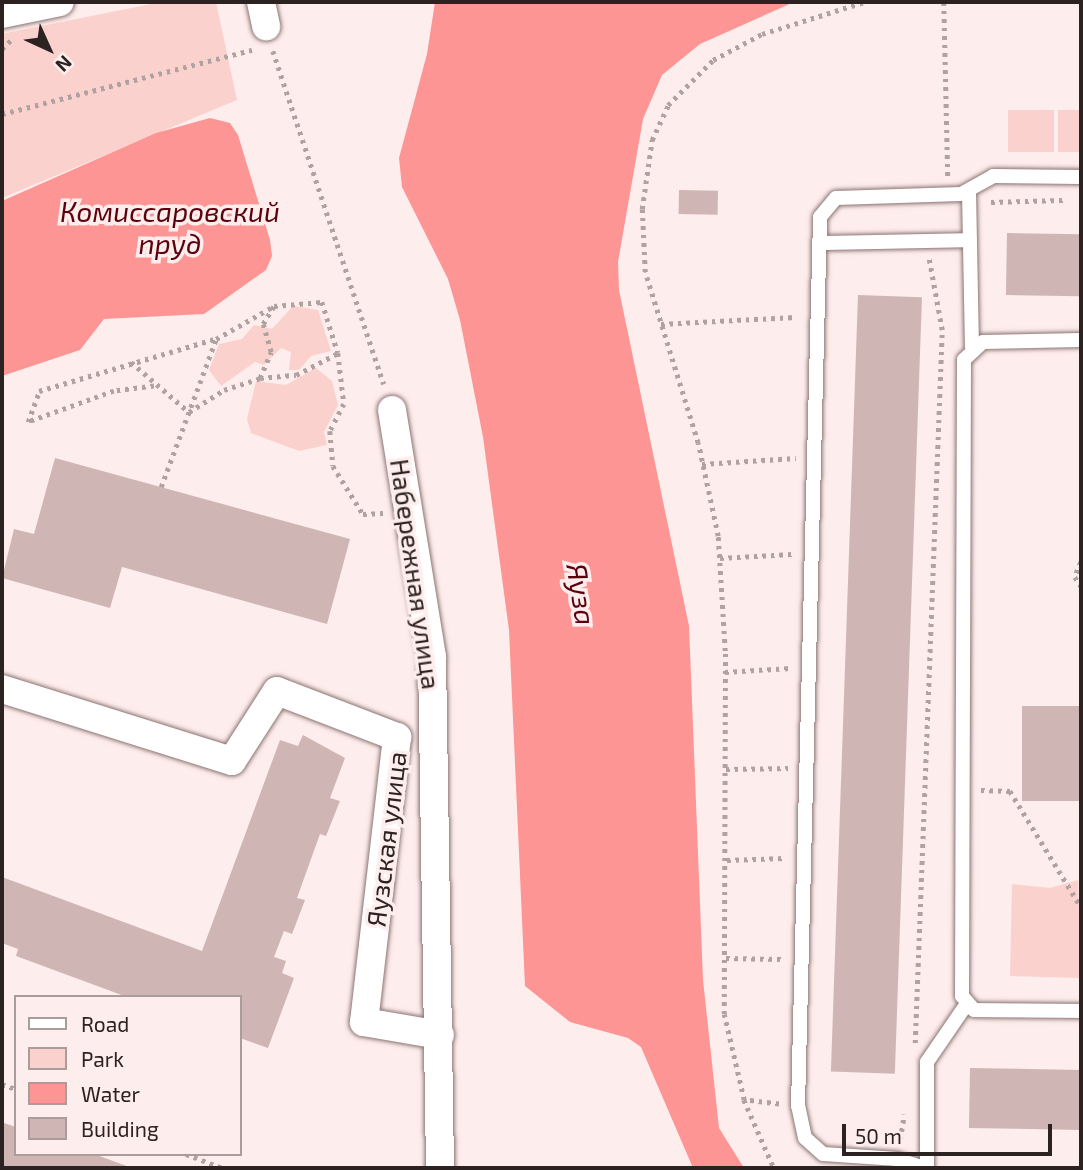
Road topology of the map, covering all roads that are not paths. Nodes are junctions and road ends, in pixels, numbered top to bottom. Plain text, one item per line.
1 (60, 2) edge
2 (2, 13) edge
3 (1081, 177) edge
4 (969, 198) junction
5 (970, 240) junction
6 (819, 243) junction
7 (1081, 340) edge
8 (972, 347) junction
9 (392, 410) road end
10 (2, 689) edge
11 (966, 1005) junction
12 (1081, 1012) edge
13 (440, 1035) junction
14 (440, 1168) edge
15 (925, 1168) edge

1 - 2 street
3 - 4 lane
4 - 5 lane
4 - 6 lane
5 - 6 lane
5 - 8 lane
6 - 15 lane
7 - 8 lane
8 - 11 lane
9 - 13 street, Набережная улица
10 - 13 street, Яузская улица
11 - 12 lane
11 - 15 lane
13 - 14 street, Набережная улица

